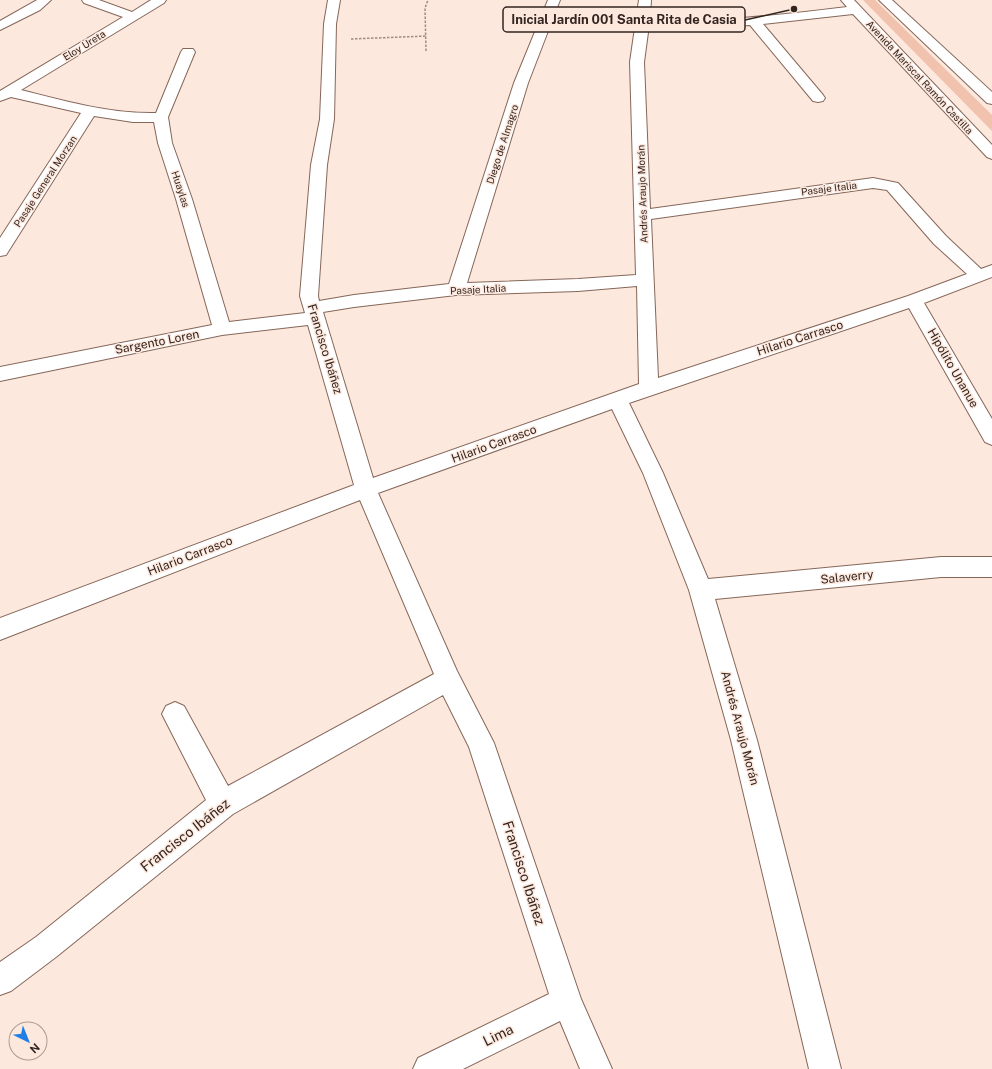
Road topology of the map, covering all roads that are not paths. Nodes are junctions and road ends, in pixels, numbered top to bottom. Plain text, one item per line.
1 (45, 0) edge
2 (88, 0) edge
3 (160, 0) edge
4 (334, 0) edge
5 (554, 0) edge
6 (645, 0) edge
7 (885, 0) edge
8 (852, 5) edge
9 (131, 16) junction
10 (643, 22) junction
11 (754, 22) junction
12 (0, 26) edge
13 (188, 52) dead end
14 (5, 94) edge
15 (818, 98) dead end
16 (992, 100) edge
17 (90, 111) junction
18 (161, 117) junction
19 (992, 154) edge
20 (643, 215) junction
21 (0, 251) edge
22 (985, 273) edge
23 (645, 280) junction
24 (456, 290) junction
25 (914, 300) junction
26 (314, 313) junction
27 (222, 329) junction
28 (0, 374) edge
29 (649, 388) junction
30 (617, 399) junction
31 (992, 437) edge
32 (366, 489) junction
33 (992, 567) edge
34 (701, 590) junction
35 (0, 629) edge
36 (448, 679) junction
37 (175, 714) dead end
38 (223, 804) junction
39 (0, 980) edge
40 (567, 1001) junction
41 (429, 1069) edge
42 (596, 1069) edge
43 (825, 1069) edge

1 - 12 street
2 - 9 street
3 - 9 street, Eloy Ureta
4 - 26 street, Francisco Ibáñez
5 - 24 street, Diego de Almagro
6 - 10 street, Andrés Araujo Morán
7 - 16 street
8 - 11 street
8 - 19 street, Avenida Mariscal Ramón Castilla
9 - 14 street, Eloy Ureta
10 - 11 street
10 - 20 street, Andrés Araujo Morán
11 - 15 street
13 - 18 street
14 - 17 street, Eloy Ureta
17 - 18 street, Eloy Ureta
17 - 21 street, Pasaje General Morzan
18 - 27 street, Huaylas
20 - 22 street, Pasaje Italia
20 - 23 street, Andrés Araujo Morán
22 - 25 street, Hilario Carrasco
23 - 24 street, Pasaje Italia
23 - 29 street, Andrés Araujo Morán
24 - 26 street, Pasaje Italia
25 - 29 street, Hilario Carrasco
25 - 31 street, Hipólito Unanue
26 - 27 street, Sargento Loren
26 - 32 street, Francisco Ibáñez
27 - 28 street, Sargento Loren
29 - 30 street, Hilario Carrasco
30 - 32 street, Hilario Carrasco
30 - 34 street, Andrés Araujo Morán
32 - 35 street, Hilario Carrasco
32 - 36 street, Francisco Ibáñez
33 - 34 street, Salaverry
34 - 43 street, Andrés Araujo Morán
36 - 38 street, Francisco Ibáñez
36 - 40 street, Francisco Ibáñez
37 - 38 street
38 - 39 street, Francisco Ibáñez
40 - 41 street, Lima
40 - 42 street, Francisco Ibáñez

